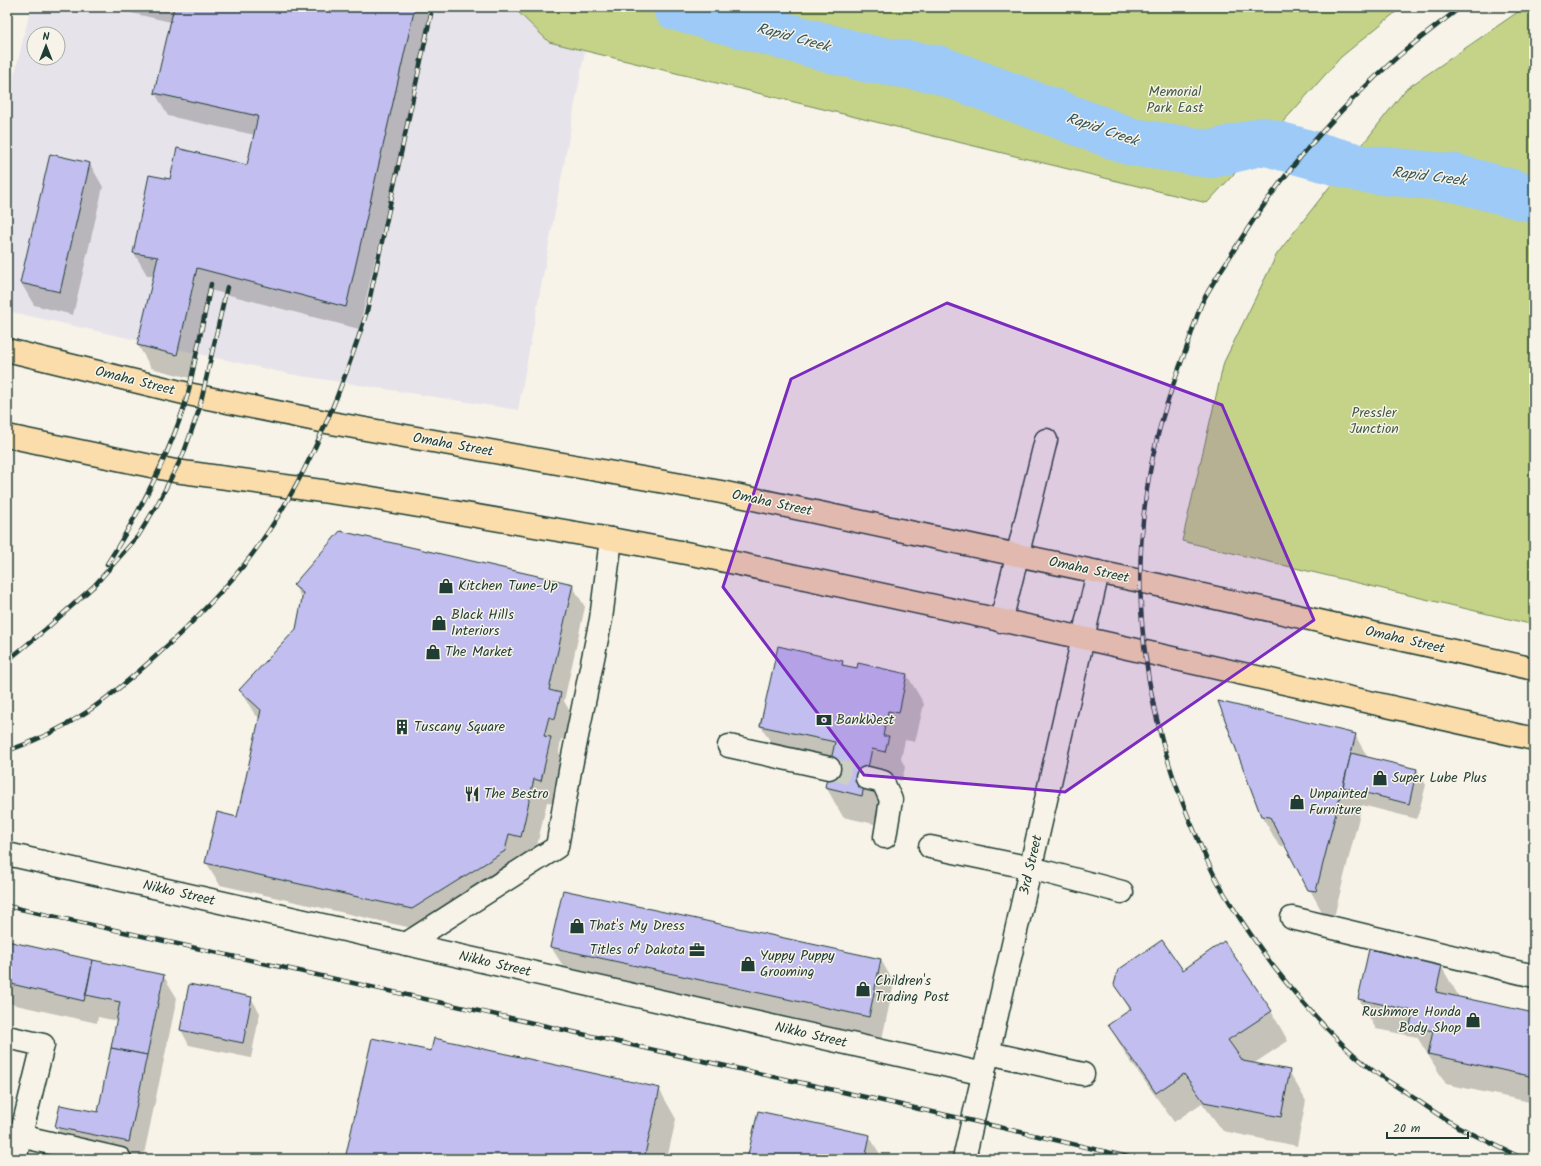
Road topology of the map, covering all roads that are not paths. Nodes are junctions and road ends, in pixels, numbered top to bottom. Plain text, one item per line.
1 (7, 350) edge
2 (7, 436) edge
3 (1046, 440) dead end
4 (611, 539) junction
5 (1018, 555) junction
6 (1098, 572) junction
7 (1001, 621) junction
8 (1083, 638) junction
9 (1534, 669) edge
10 (1534, 739) edge
11 (729, 746) dead end
12 (829, 768) tunnel mouth
13 (867, 778) tunnel mouth
14 (885, 837) dead end
15 (930, 846) dead end
16 (7, 854) edge
17 (1030, 868) junction
18 (1122, 892) dead end
19 (1292, 918) dead end
20 (406, 944) junction
21 (1534, 976) edge
22 (7, 1037) edge
23 (989, 1053) junction
24 (984, 1074) junction
25 (1083, 1074) dead end
26 (13, 1134) edge
27 (87, 1155) edge
28 (15, 1159) edge
29 (120, 1159) edge
30 (964, 1159) edge

1 - 5 main road, Omaha Street
2 - 4 main road
3 - 5 street
4 - 7 main road
4 - 20 street
5 - 6 main road, Omaha Street
5 - 7 street
6 - 8 street, 3rd Street
6 - 9 main road, Omaha Street
7 - 8 main road
8 - 10 main road
8 - 17 street, 3rd Street
11 - 12 street
13 - 14 street
15 - 17 street
16 - 20 street, Nikko Street
17 - 18 street
17 - 23 street, 3rd Street
19 - 21 street
20 - 24 street, Nikko Street
22 - 26 street
23 - 24 street, 3rd Street
23 - 25 street
24 - 30 street, 3rd Street
26 - 27 street
26 - 28 street
27 - 29 street

